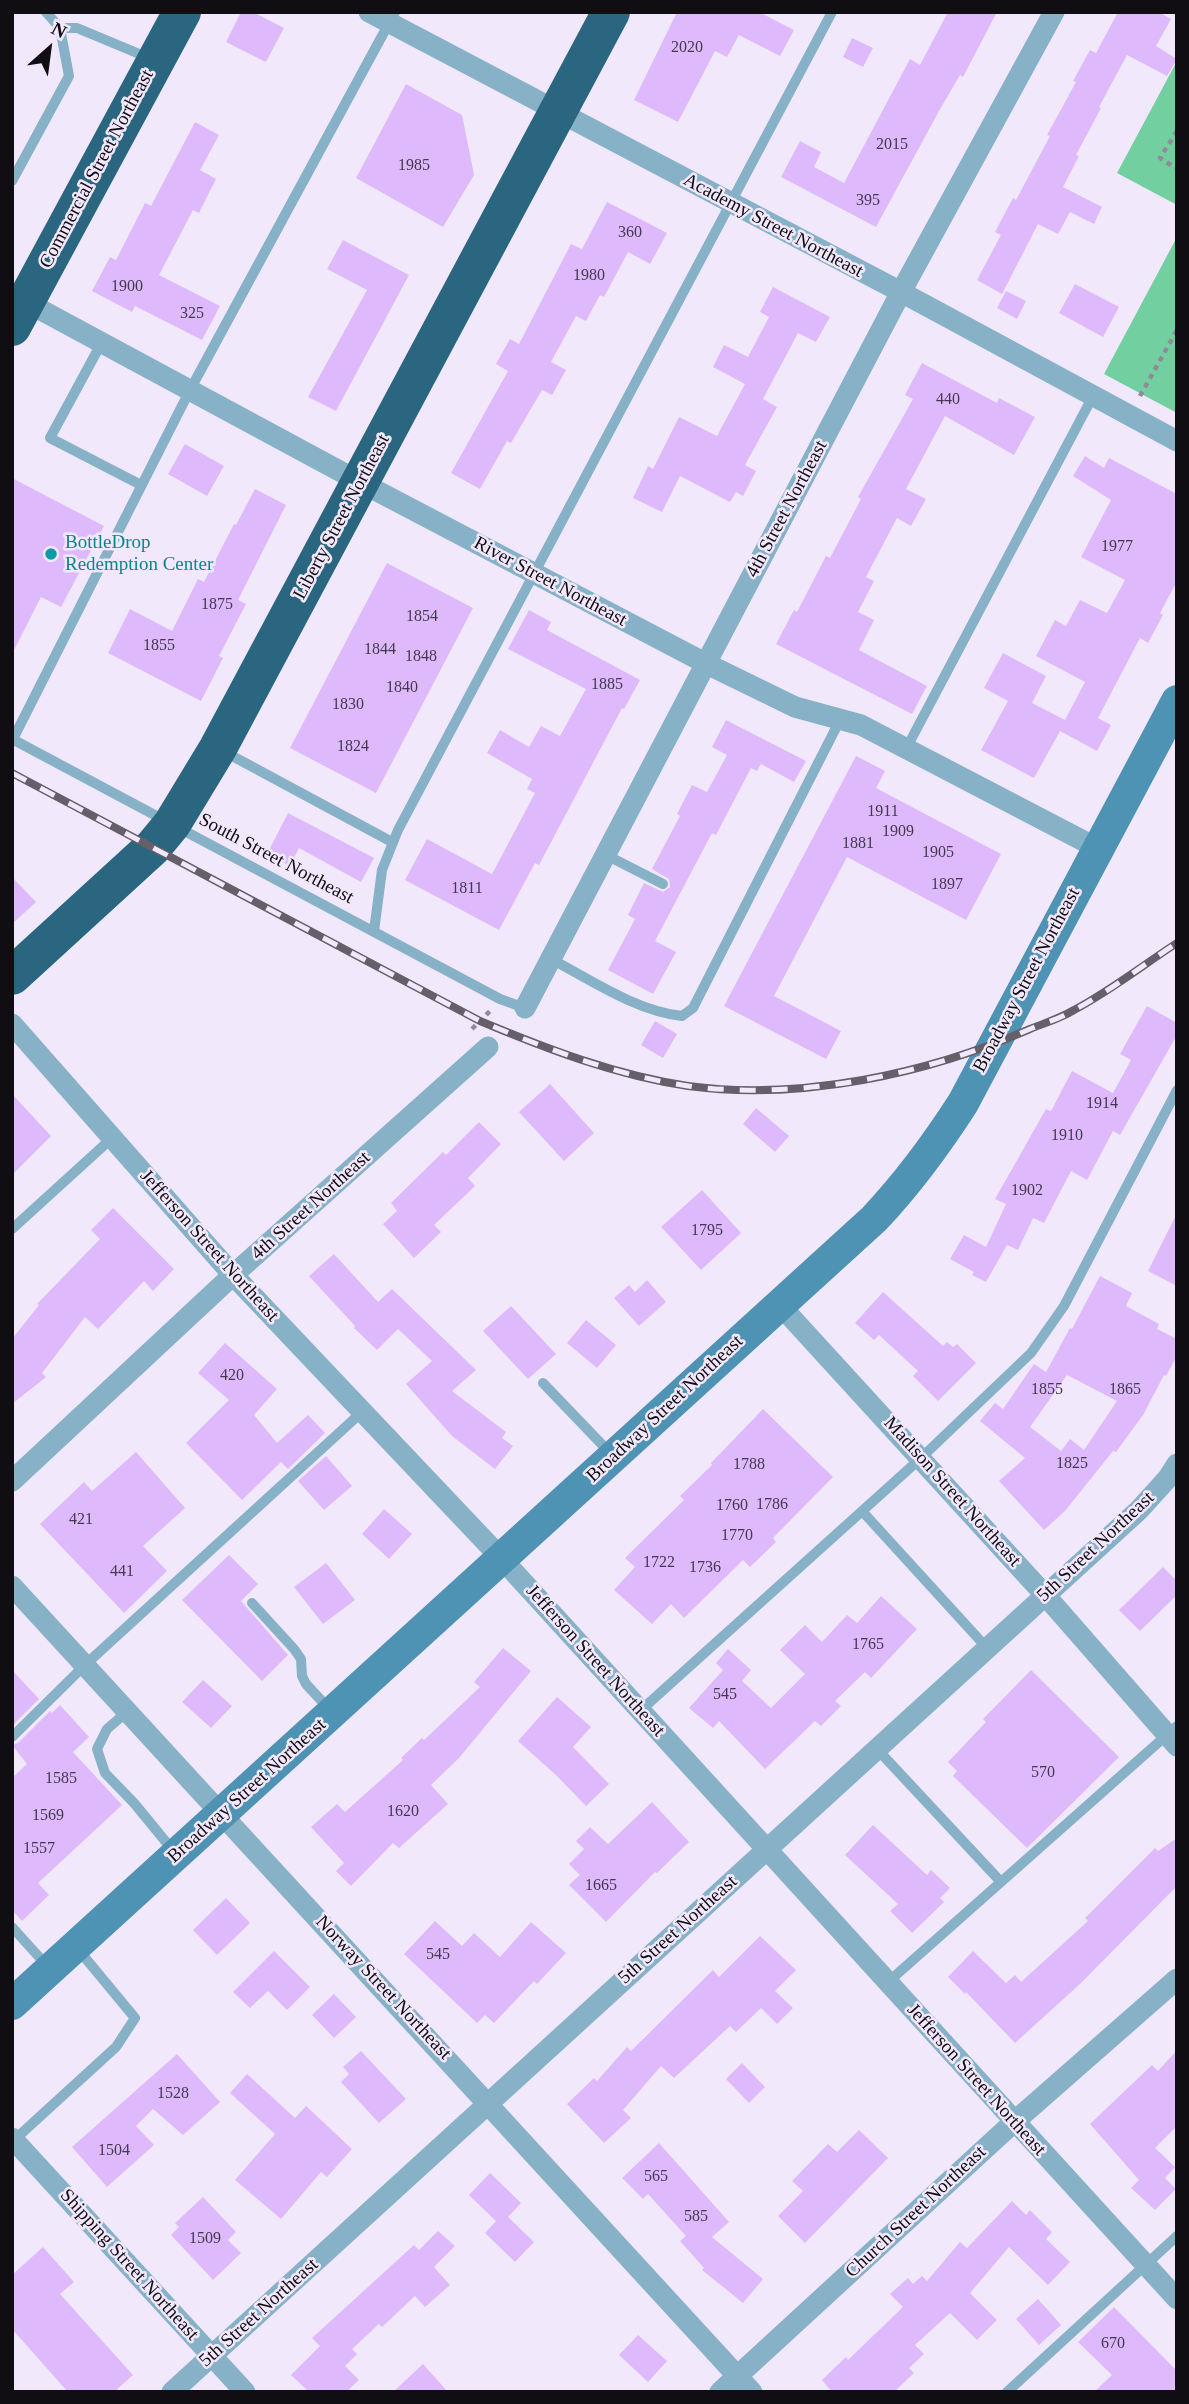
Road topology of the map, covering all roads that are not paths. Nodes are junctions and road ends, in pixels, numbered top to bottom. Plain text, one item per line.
1 (46, 12) edge
2 (181, 12) edge
3 (369, 12) edge
4 (611, 12) edge
5 (832, 12) edge
6 (1054, 12) edge
7 (392, 18) edge
8 (60, 28) junction
9 (155, 61) junction
10 (558, 113) junction
11 (12, 181) edge
12 (731, 204) junction
13 (901, 292) junction
14 (17, 307) edge
15 (102, 342) junction
16 (190, 390) junction
17 (1093, 396) junction
18 (1177, 441) edge
19 (360, 482) junction
20 (141, 485) junction
21 (534, 573) junction
22 (706, 664) junction
23 (1177, 701) edge
24 (840, 720) junction
25 (13, 739) edge
26 (218, 748) junction
27 (906, 749) junction
28 (172, 824) junction
29 (392, 842) junction
30 (1097, 848) junction
31 (606, 855) junction
32 (663, 884) dead end
33 (374, 931) junction
34 (551, 959) junction
35 (12, 976) edge
36 (525, 1008) joint
37 (12, 1024) edge
38 (488, 1048) dead end
39 (1177, 1090) edge
40 (112, 1138) junction
41 (12, 1229) edge
42 (233, 1275) junction
43 (779, 1304) junction
44 (542, 1383) dead end
45 (363, 1411) junction
46 (613, 1457) junction
47 (921, 1458) junction
48 (1177, 1464) edge
49 (12, 1481) edge
50 (862, 1511) junction
51 (502, 1559) junction
52 (12, 1586) edge
53 (1045, 1595) junction
54 (252, 1603) dead end
55 (987, 1648) junction
56 (85, 1665) junction
57 (640, 1711) junction
58 (128, 1712) junction
59 (333, 1713) junction
60 (1173, 1736) edge
61 (12, 1737) edge
62 (877, 1749) junction
63 (222, 1814) junction
64 (766, 1850) junction
65 (177, 1855) junction
66 (1002, 1882) junction
67 (12, 1927) edge
68 (76, 1947) junction
69 (51, 1970) junction
70 (1177, 1979) edge
71 (887, 1983) junction
72 (12, 2004) edge
73 (488, 2104) junction
74 (1014, 2122) junction
75 (13, 2140) edge
76 (1177, 2236) edge
77 (1145, 2265) junction
78 (1177, 2299) edge
79 (212, 2356) junction
80 (745, 2384) edge
81 (172, 2392) edge
82 (245, 2392) edge
83 (720, 2392) edge
84 (1007, 2392) edge

1 - 8 lane
2 - 9 highway, Commercial Street Northeast
3 - 7 street, Academy Street Northeast
4 - 10 highway, Liberty Street Northeast
5 - 12 lane
6 - 13 street, 4th Street Northeast
7 - 10 street, Academy Street Northeast
7 - 16 lane
8 - 9 lane
8 - 11 lane
9 - 14 highway, Commercial Street Northeast
10 - 12 street, Academy Street Northeast
10 - 19 highway, Liberty Street Northeast
12 - 13 street, Academy Street Northeast
12 - 21 lane
13 - 17 street, Academy Street Northeast
13 - 22 street, 4th Street Northeast
14 - 15 street, River Street Northeast
15 - 16 street, River Street Northeast
15 - 20 lane
16 - 19 street, River Street Northeast
16 - 20 lane
17 - 18 street, Academy Street Northeast
17 - 27 lane
19 - 21 street, River Street Northeast
19 - 26 highway, Liberty Street Northeast
20 - 25 lane
21 - 22 street, River Street Northeast
21 - 29 lane
22 - 24 street, River Street Northeast
22 - 31 street, 4th Street Northeast
23 - 30 main road, Broadway Street Northeast
24 - 27 street, River Street Northeast
24 - 34 lane
25 - 28 lane, South Street Northeast
26 - 28 highway, Liberty Street Northeast
26 - 29 lane
27 - 30 street, River Street Northeast
28 - 33 lane, South Street Northeast
28 - 35 highway, Liberty Street Northeast
29 - 33 lane
30 - 43 main road, Broadway Street Northeast
31 - 32 lane
31 - 34 street, 4th Street Northeast
33 - 36 lane, South Street Northeast
34 - 36 street, 4th Street Northeast
37 - 40 street, Jefferson Street Northeast
38 - 42 street, 4th Street Northeast
39 - 47 lane
40 - 41 lane
40 - 42 street, Jefferson Street Northeast
42 - 45 street, Jefferson Street Northeast
42 - 49 street, 4th Street Northeast
43 - 46 main road, Broadway Street Northeast
43 - 47 street, Madison Street Northeast
44 - 46 lane
45 - 51 street, Jefferson Street Northeast
45 - 56 lane
46 - 51 main road, Broadway Street Northeast
47 - 50 lane
47 - 53 street, Madison Street Northeast
48 - 53 street, 5th Street Northeast
50 - 55 lane
50 - 57 lane
51 - 57 street, Jefferson Street Northeast
51 - 59 main road, Broadway Street Northeast
52 - 56 street, Norway Street Northeast
53 - 55 street, 5th Street Northeast
53 - 60 street, Madison Street Northeast
54 - 59 lane
55 - 62 street, 5th Street Northeast
56 - 58 street, Norway Street Northeast
56 - 61 lane
57 - 64 street, Jefferson Street Northeast
58 - 63 street, Norway Street Northeast
58 - 65 lane
59 - 63 main road, Broadway Street Northeast
60 - 66 lane
62 - 64 street, 5th Street Northeast
62 - 66 lane
63 - 65 main road, Broadway Street Northeast
63 - 73 street, Norway Street Northeast
64 - 71 street, Jefferson Street Northeast
64 - 73 street, 5th Street Northeast
65 - 68 main road, Broadway Street Northeast
66 - 71 lane
67 - 69 lane
68 - 69 main road, Broadway Street Northeast
68 - 75 lane
69 - 72 main road, Broadway Street Northeast
70 - 74 street, Church Street Northeast
71 - 74 street, Jefferson Street Northeast
73 - 79 street, 5th Street Northeast
73 - 80 street, Norway Street Northeast
74 - 77 street, Jefferson Street Northeast
74 - 80 street, Church Street Northeast
75 - 79 street, Shipping Street Northeast
76 - 77 lane
77 - 78 street, Jefferson Street Northeast
77 - 84 lane
79 - 81 street, 5th Street Northeast
79 - 82 street, Shipping Street Northeast
80 - 83 street, Church Street Northeast

